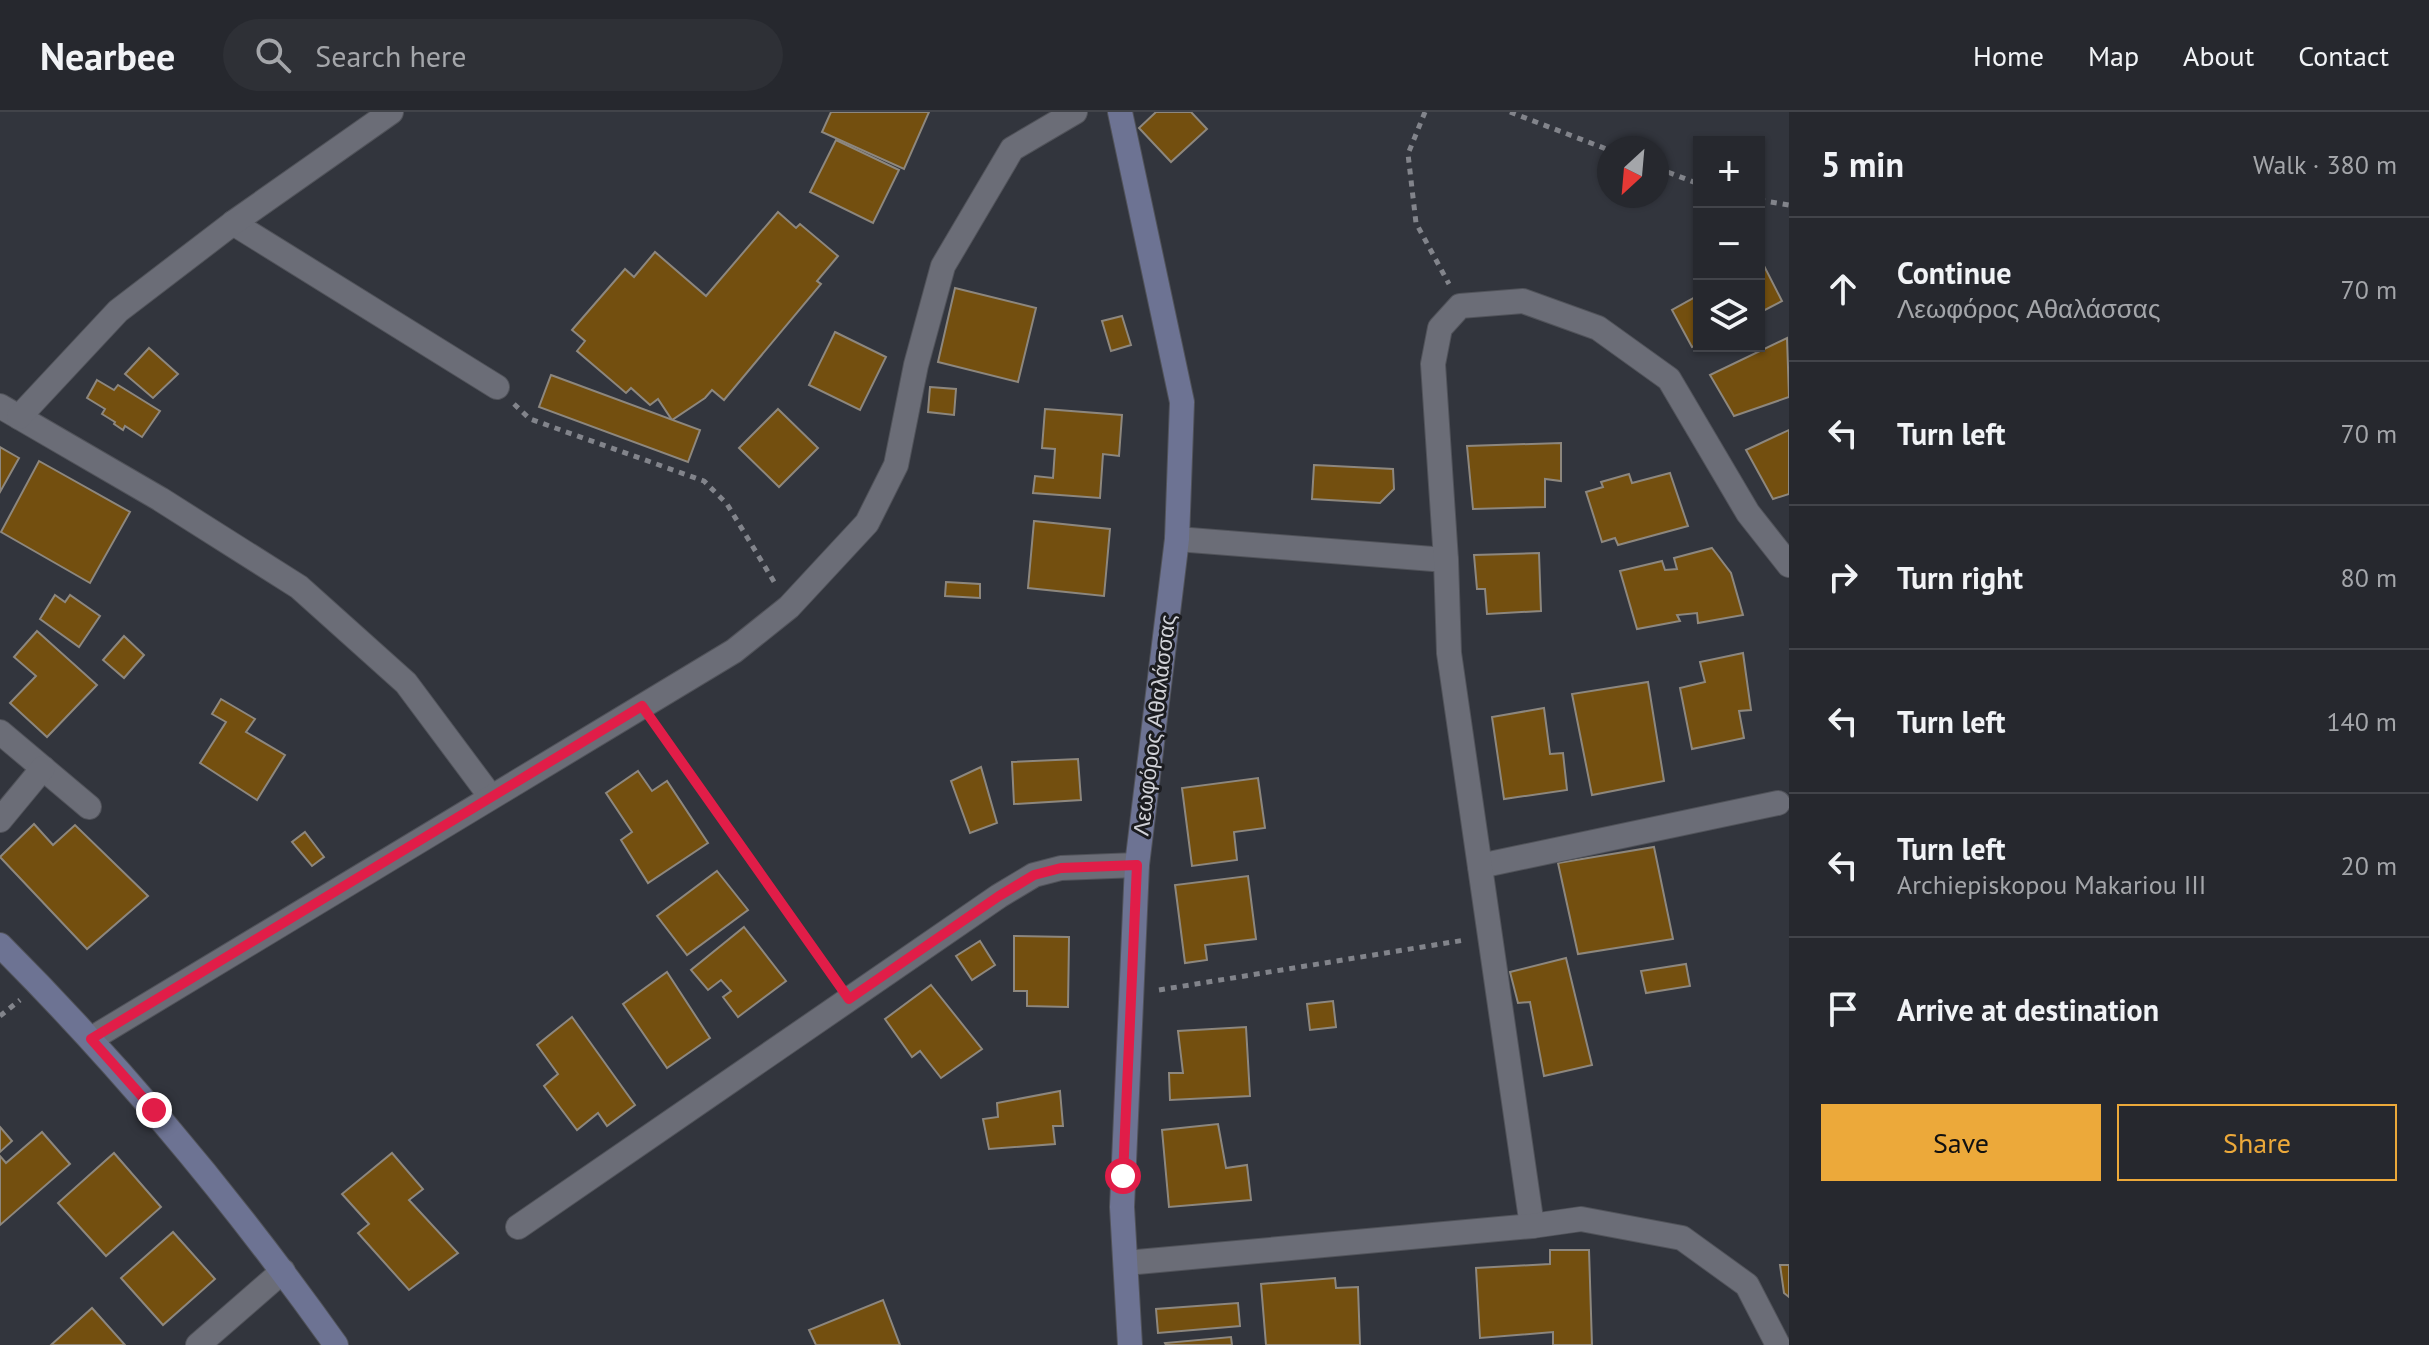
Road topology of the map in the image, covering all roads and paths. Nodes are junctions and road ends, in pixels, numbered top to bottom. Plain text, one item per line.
1 (1075, 112) edge
2 (1120, 112) edge
3 (1425, 112) edge
4 (1510, 112) edge
5 (386, 113) edge
6 (1597, 145) edge
7 (1669, 173) edge
8 (1693, 182) edge
9 (1765, 201) edge
10 (1789, 205) edge
11 (233, 223) junction
12 (1460, 306) junction
13 (497, 387) joint
14 (9, 412) edge
15 (1177, 539) junction
16 (1446, 560) junction
17 (1789, 565) edge
18 (789, 607) junction
19 (642, 706) junction
20 (0, 732) edge
21 (43, 768) junction
22 (491, 797) junction
23 (1778, 803) dead end
24 (89, 807) dead end
25 (0, 820) edge
26 (1137, 865) junction
27 (1480, 866) junction
28 (1490, 936) junction
29 (0, 945) edge
30 (1131, 995) junction
31 (849, 999) junction
32 (91, 1039) junction
33 (1532, 1226) junction
34 (518, 1227) dead end
35 (1126, 1263) junction
36 (283, 1271) junction
37 (198, 1345) edge
38 (336, 1345) edge
39 (1130, 1345) edge
40 (1778, 1345) edge

1 - 18 street
2 - 15 main road, Λεωφόρος Αθαλάσσας
3 - 12 path
4 - 6 path
5 - 11 street
7 - 8 path
9 - 10 path
11 - 13 street
11 - 14 street
12 - 16 street
12 - 17 street
13 - 18 path
14 - 22 street
15 - 16 street
15 - 26 main road, Λεωφόρος Αθαλάσσας
16 - 27 street
18 - 19 street
19 - 22 street
19 - 31 path
20 - 21 street
21 - 24 street
21 - 25 street
22 - 32 street
23 - 27 street
26 - 30 main road, Λεωφόρος Αθαλάσσας
26 - 31 street
27 - 28 street
28 - 30 path
28 - 33 street
29 - 32 main road
30 - 35 main road, Λεωφόρος Αθαλάσσας
31 - 34 street
32 - 36 main road
33 - 35 street
33 - 40 street
35 - 39 main road, Λεωφόρος Αθαλάσσας
36 - 37 street
36 - 38 main road

